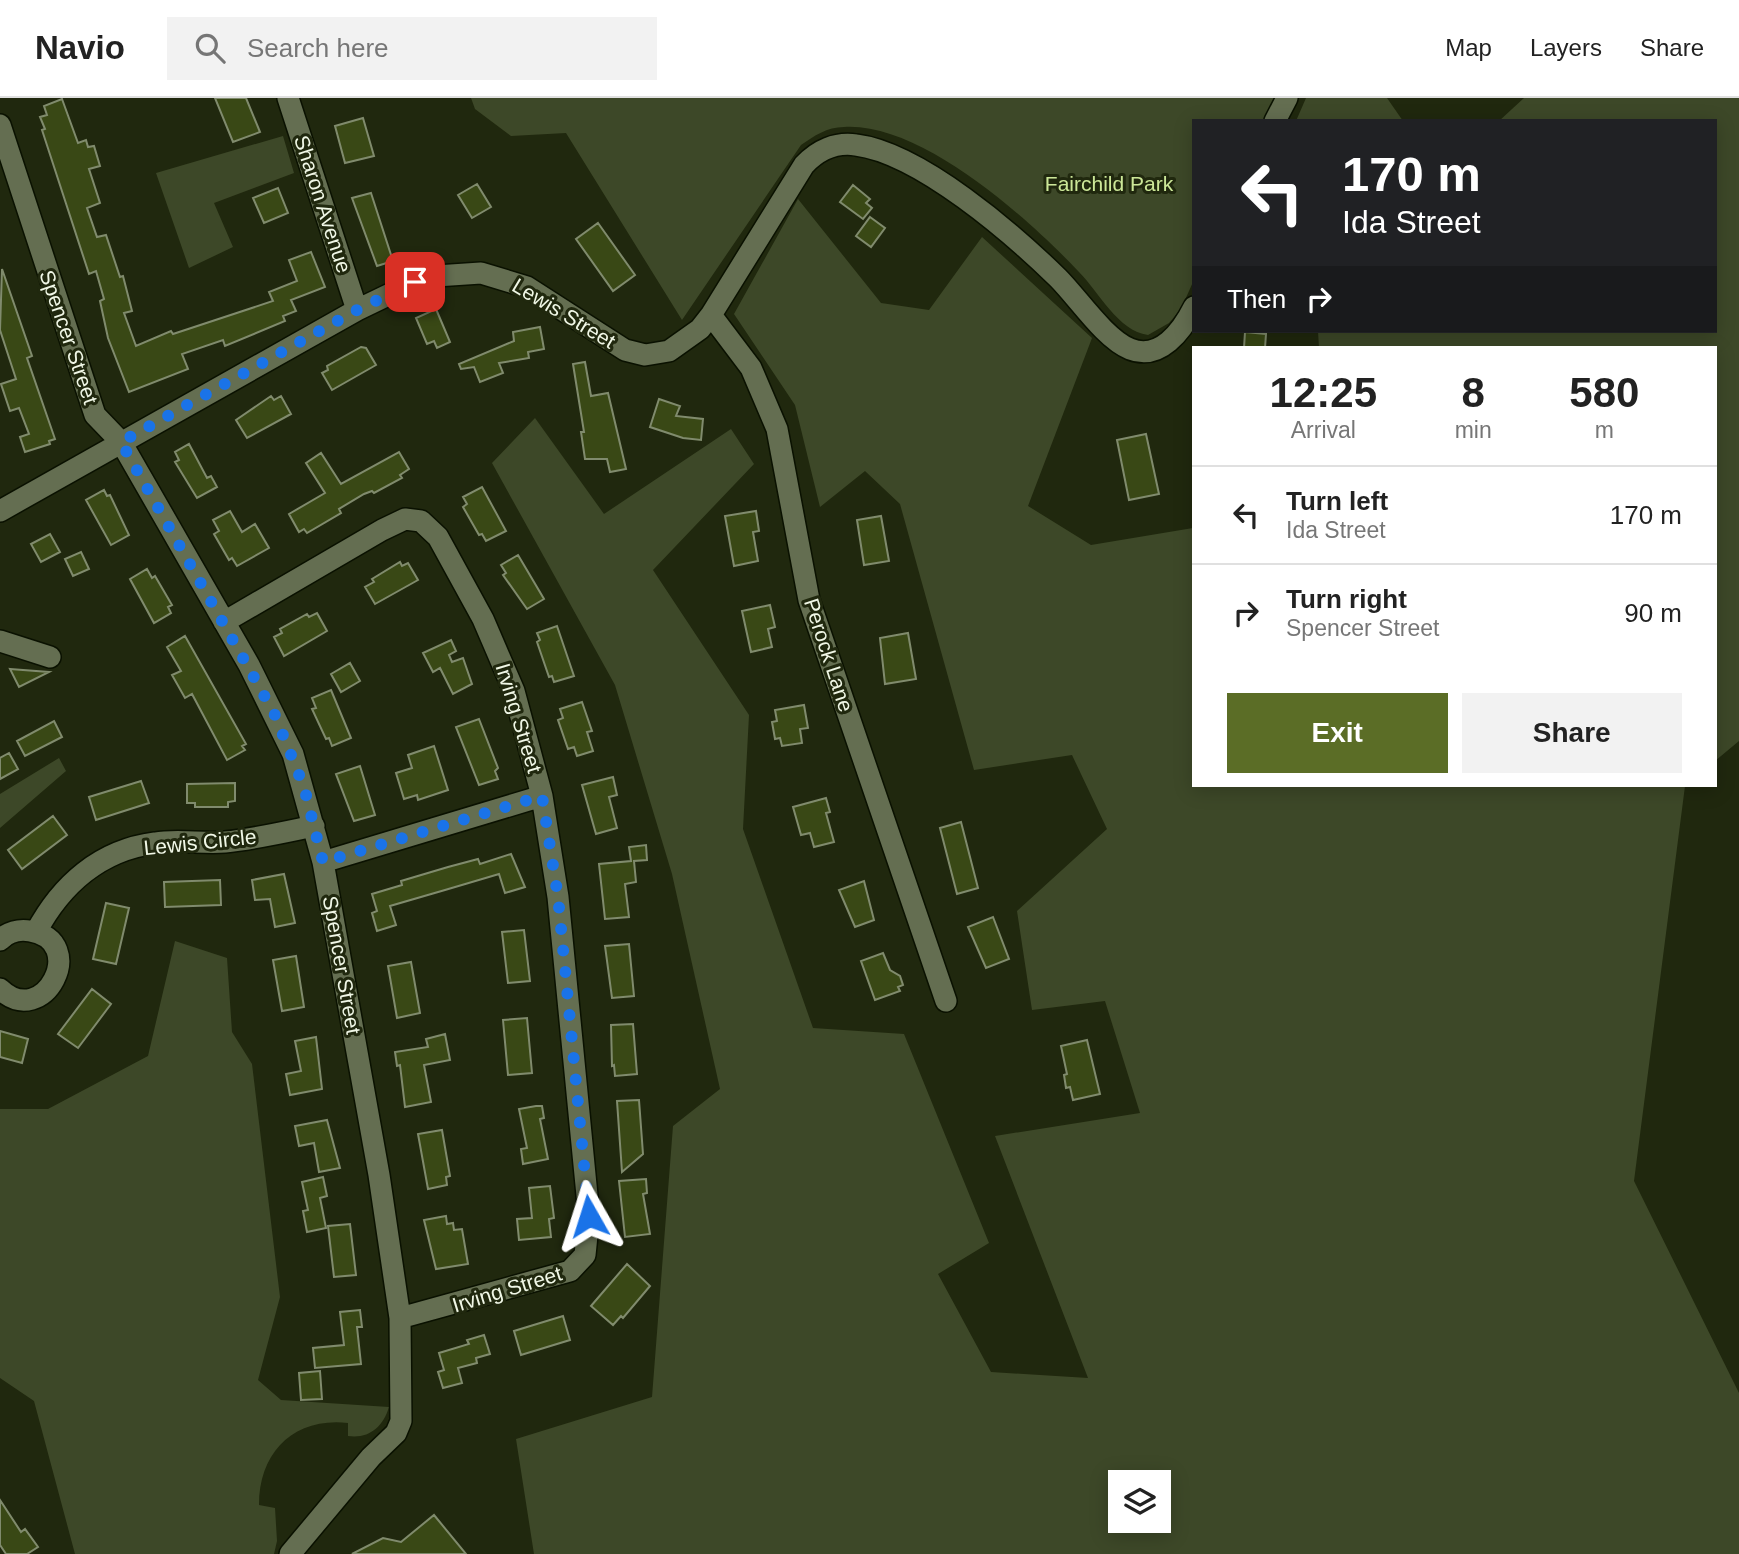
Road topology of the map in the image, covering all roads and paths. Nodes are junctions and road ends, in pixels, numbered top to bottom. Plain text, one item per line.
1 (288, 98) edge
2 (1287, 98) edge
3 (1276, 119) edge
4 (0, 125) edge
5 (357, 310) junction
6 (1192, 310) edge
7 (710, 315) junction
8 (121, 442) junction
9 (0, 511) edge
10 (224, 622) junction
11 (0, 641) edge
12 (50, 657) dead end
13 (542, 796) junction
14 (314, 826) junction
15 (323, 862) junction
16 (36, 932) junction
17 (0, 940) edge
18 (0, 989) edge
19 (946, 1001) dead end
20 (400, 1318) junction
21 (290, 1554) edge

1 - 5 street, Sharon Avenue
2 - 3 street
4 - 8 street, Spencer Street
5 - 7 street, Lewis Street
5 - 8 street, Lewis Street
6 - 7 street, Lewis Street
7 - 19 street, Perock Lane
8 - 9 street, Lewis Street
8 - 10 street, Spencer Street
10 - 13 street, Irving Street
10 - 14 street, Spencer Street
11 - 12 street
13 - 15 street
13 - 20 street, Irving Street
14 - 15 street, Spencer Street
14 - 16 street, Lewis Circle
15 - 20 street, Spencer Street
16 - 17 street
16 - 18 street
20 - 21 street, Spencer Street

